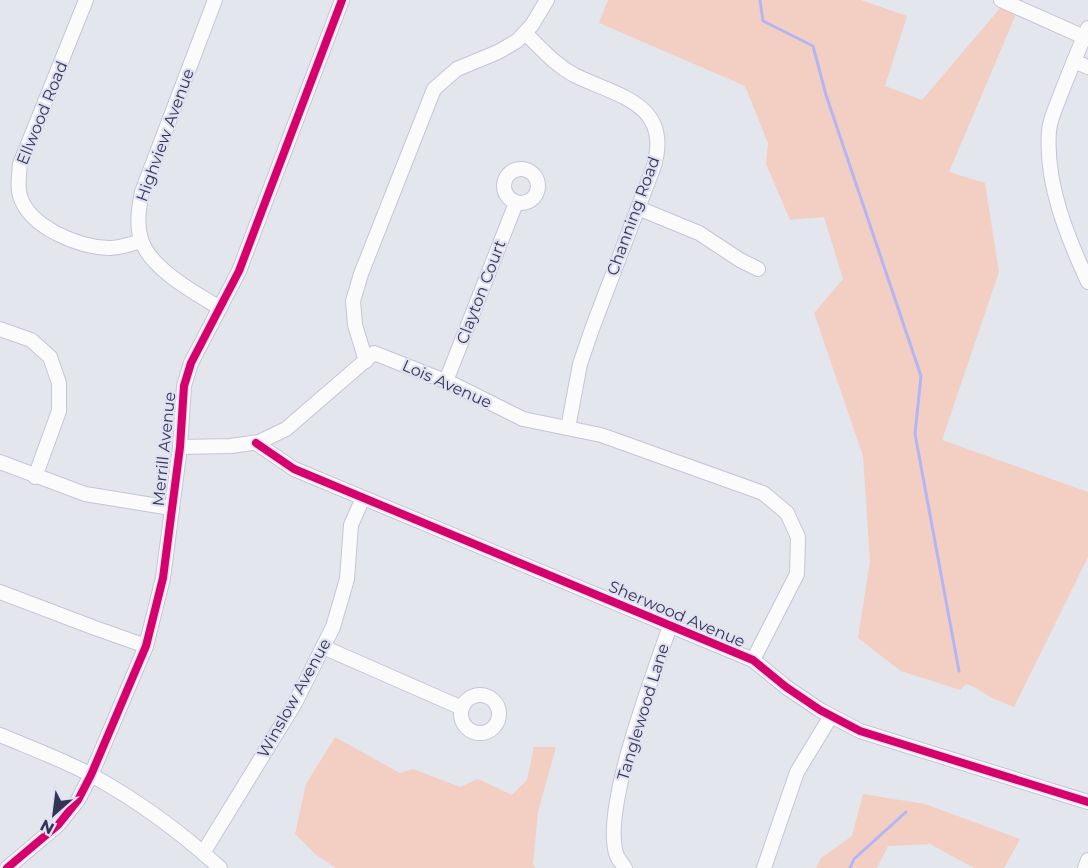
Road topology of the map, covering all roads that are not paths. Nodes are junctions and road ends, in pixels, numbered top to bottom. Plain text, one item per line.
1 (86, 0) edge
2 (215, 0) edge
3 (342, 0) edge
4 (547, 0) edge
5 (1001, 0) edge
6 (1086, 32) edge
7 (525, 33) junction
8 (1074, 61) junction
9 (1088, 67) edge
10 (516, 203) dead end
11 (638, 208) junction
12 (141, 241) junction
13 (758, 268) dead end
14 (1086, 273) edge
15 (220, 308) junction
16 (0, 329) edge
17 (366, 361) junction
18 (446, 381) junction
19 (568, 428) junction
20 (256, 443) junction
21 (180, 447) junction
22 (0, 462) edge
23 (35, 477) junction
24 (363, 498) junction
25 (171, 508) junction
26 (0, 592) edge
27 (670, 626) junction
28 (147, 646) junction
29 (323, 647) junction
30 (753, 660) junction
31 (462, 708) dead end
32 (831, 716) junction
33 (0, 735) edge
34 (91, 775) junction
35 (1088, 801) edge
36 (203, 853) junction
37 (1088, 860) edge
38 (7, 868) edge
39 (220, 868) edge
40 (625, 868) edge
41 (764, 868) edge
42 (1085, 868) edge

1 - 12 street, Ellwood Road
2 - 12 street, Highview Avenue
3 - 15 street, Merrill Avenue
4 - 7 street
5 - 6 street
6 - 8 street
7 - 11 street, Channing Road
7 - 17 street
8 - 9 street
8 - 14 street
10 - 18 street, Clayton Court
11 - 13 street
11 - 19 street, Channing Road
12 - 15 street
15 - 21 street, Merrill Avenue
16 - 23 street
17 - 18 street, Lois Avenue
17 - 20 street
18 - 19 street, Lois Avenue
19 - 30 street, Lois Avenue
20 - 21 street
20 - 24 street, Sherwood Avenue
21 - 25 street, Merrill Avenue
22 - 23 street
23 - 25 street
24 - 27 street, Sherwood Avenue
24 - 29 street, Winslow Avenue
25 - 28 street, Merrill Avenue
26 - 28 street
27 - 30 street, Sherwood Avenue
27 - 40 street, Tanglewood Lane
28 - 34 street, Merrill Avenue
29 - 31 street
29 - 36 street, Winslow Avenue
30 - 32 street, Sherwood Avenue
32 - 35 street, Sherwood Avenue
32 - 41 street
33 - 34 street
34 - 36 street
34 - 38 street, Merrill Avenue
36 - 39 street
37 - 42 street

